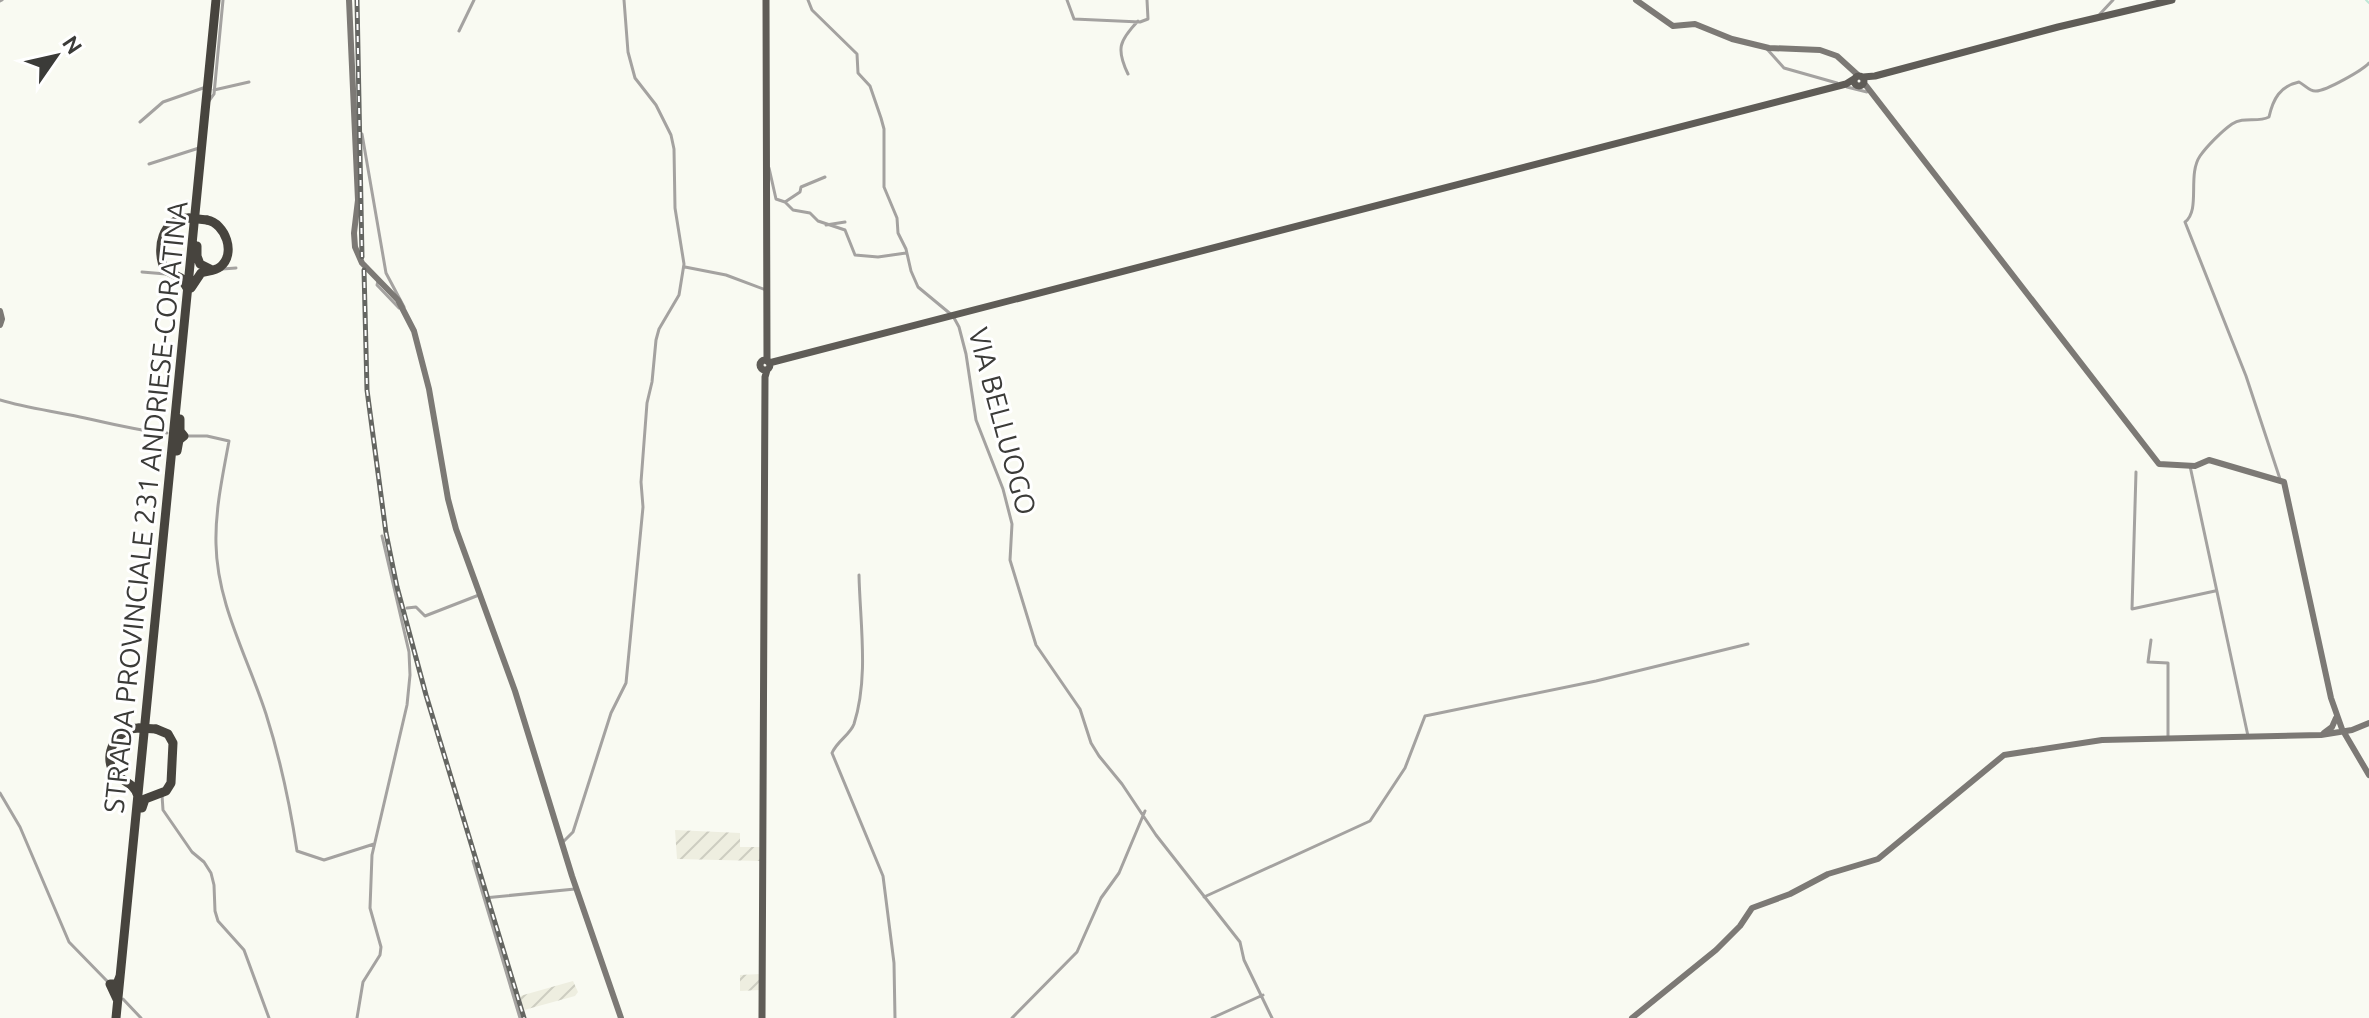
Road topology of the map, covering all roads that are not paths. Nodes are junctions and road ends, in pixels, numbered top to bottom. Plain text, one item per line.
1 (218, 0) edge
2 (349, 0) edge
3 (474, 0) edge
4 (624, 0) edge
5 (766, 0) edge
6 (808, 0) edge
7 (1067, 0) edge
8 (1147, 0) edge
9 (1636, 0) edge
10 (2113, 0) edge
11 (2172, 0) edge
12 (2095, 19) junction
13 (1138, 21) junction
14 (459, 31) dead end
15 (1775, 52) junction
16 (2369, 63) edge
17 (1128, 74) dead end
18 (1856, 80) junction
19 (249, 82) dead end
20 (1837, 83) dead end
21 (206, 87) junction
22 (214, 90) junction
23 (1870, 92) junction
24 (209, 101) junction
25 (140, 122) dead end
26 (362, 134) dead end
27 (199, 147) junction
28 (201, 162) junction
29 (149, 164) dead end
30 (766, 166) junction
31 (825, 177) dead end
32 (785, 202) junction
33 (845, 222) dead end
34 (826, 225) junction
35 (197, 232) junction
36 (907, 253) junction
37 (190, 261) junction
38 (223, 266) junction
39 (684, 267) junction
40 (163, 271) junction
41 (142, 272) dead end
42 (386, 273) junction
43 (191, 288) junction
44 (766, 290) junction
45 (186, 299) junction
46 (400, 299) junction
47 (0, 311) edge
48 (953, 316) junction
49 (411, 324) junction
50 (0, 325) edge
51 (767, 365) junction
52 (179, 396) junction
53 (0, 400) edge
54 (167, 433) junction
55 (184, 436) junction
56 (172, 462) junction
57 (2190, 466) junction
58 (2136, 472) dead end
59 (2280, 479) junction
60 (382, 536) dead end
61 (859, 575) dead end
62 (2215, 591) junction
63 (479, 595) junction
64 (407, 608) dead end
65 (2151, 640) dead end
66 (1748, 644) dead end
67 (2337, 716) junction
68 (2369, 723) edge
69 (2360, 728) junction
70 (2342, 732) junction
71 (2321, 735) junction
72 (2248, 737) junction
73 (2168, 738) junction
74 (2352, 746) junction
75 (145, 749) junction
76 (2369, 775) edge
77 (123, 778) junction
78 (0, 793) edge
79 (160, 793) junction
80 (1145, 811) dead end
81 (1144, 817) junction
82 (137, 827) junction
83 (562, 843) junction
84 (374, 844) junction
85 (473, 861) dead end
86 (576, 889) junction
87 (1204, 897) junction
88 (484, 898) junction
89 (122, 961) junction
90 (110, 984) junction
91 (1263, 995) junction
92 (123, 999) junction
93 (118, 1016) edge
94 (141, 1018) edge
95 (269, 1018) edge
96 (357, 1018) edge
97 (520, 1018) edge
98 (621, 1018) edge
99 (762, 1018) edge
100 (895, 1018) edge
101 (1012, 1018) edge
102 (1212, 1018) edge
103 (1272, 1018) edge
104 (1632, 1018) edge

1 - 21 street
1 - 22 street
1 - 24 highway, STRADA PROVINCIALE 231 ANDRIESE-CORATINA
1 - 28 highway, STRADA PROVINCIALE 231 ANDRIESE-CORATINA
2 - 46 street
3 - 14 street
4 - 39 street
5 - 30 main road
6 - 36 street, VIA BELLUOGO
7 - 13 street
8 - 13 street
9 - 15 street
10 - 12 street
11 - 12 main road
12 - 18 main road
13 - 17 street
15 - 18 street
15 - 20 street
16 - 59 street
18 - 23 street
18 - 23 street
18 - 48 main road
19 - 22 street
21 - 25 street
21 - 27 street
22 - 24 street
23 - 57 street
24 - 35 highway, STRADA PROVINCIALE 231 ANDRIESE-CORATINA
26 - 42 street
27 - 28 street
27 - 29 street
28 - 37 highway, STRADA PROVINCIALE 231 ANDRIESE-CORATINA
30 - 32 street
30 - 44 main road
31 - 32 street
32 - 34 street
33 - 34 street
34 - 36 street
35 - 38 highway
35 - 43 highway, STRADA PROVINCIALE 231 ANDRIESE-CORATINA
36 - 48 street, VIA BELLUOGO
37 - 40 highway
37 - 45 highway, STRADA PROVINCIALE 231 ANDRIESE-CORATINA
38 - 40 highway, bridge
38 - 43 highway
39 - 44 street
39 - 83 street
40 - 41 street
40 - 45 highway
42 - 46 street
42 - 49 street
43 - 52 highway, STRADA PROVINCIALE 231 ANDRIESE-CORATINA
44 - 51 main road
45 - 52 highway, STRADA PROVINCIALE 231 ANDRIESE-CORATINA
46 - 49 street
47 - 50 street
48 - 51 main road
48 - 81 street, VIA BELLUOGO
49 - 63 street
51 - 99 main road
52 - 54 highway
52 - 55 highway
52 - 56 highway, STRADA PROVINCIALE 231 ANDRIESE-CORATINA
53 - 54 street
54 - 56 highway
55 - 56 highway
55 - 84 street
56 - 75 highway, STRADA PROVINCIALE 231 ANDRIESE-CORATINA
57 - 59 street
57 - 62 street
58 - 62 street
59 - 67 street
60 - 84 street
61 - 100 street
62 - 72 street
63 - 64 street
63 - 83 street
65 - 73 street
66 - 87 street
67 - 69 street
67 - 70 street
67 - 71 street
68 - 69 street
69 - 70 street
69 - 74 street
70 - 71 street
70 - 74 street
71 - 72 street
71 - 74 street
72 - 73 street
73 - 104 street
74 - 76 street
75 - 77 highway
75 - 79 highway
75 - 82 highway, STRADA PROVINCIALE 231 ANDRIESE-CORATINA
77 - 79 highway, bridge
77 - 82 highway
78 - 90 street
79 - 82 highway
79 - 95 street
80 - 81 street
81 - 87 street, VIA BELLUOGO
81 - 101 street
82 - 89 highway, STRADA PROVINCIALE 231 ANDRIESE-CORATINA
82 - 92 highway, STRADA PROVINCIALE 231 ANDRIESE-CORATINA
83 - 86 street
84 - 96 street
85 - 88 street
86 - 88 street
86 - 98 street
87 - 91 street, VIA BELLUOGO
88 - 97 street
89 - 90 highway
89 - 93 highway, STRADA PROVINCIALE 231 ANDRIESE-CORATINA
90 - 93 highway
91 - 102 street
91 - 103 street, VIA BELLUOGO
92 - 93 highway, STRADA PROVINCIALE 231 ANDRIESE-CORATINA
92 - 94 street

